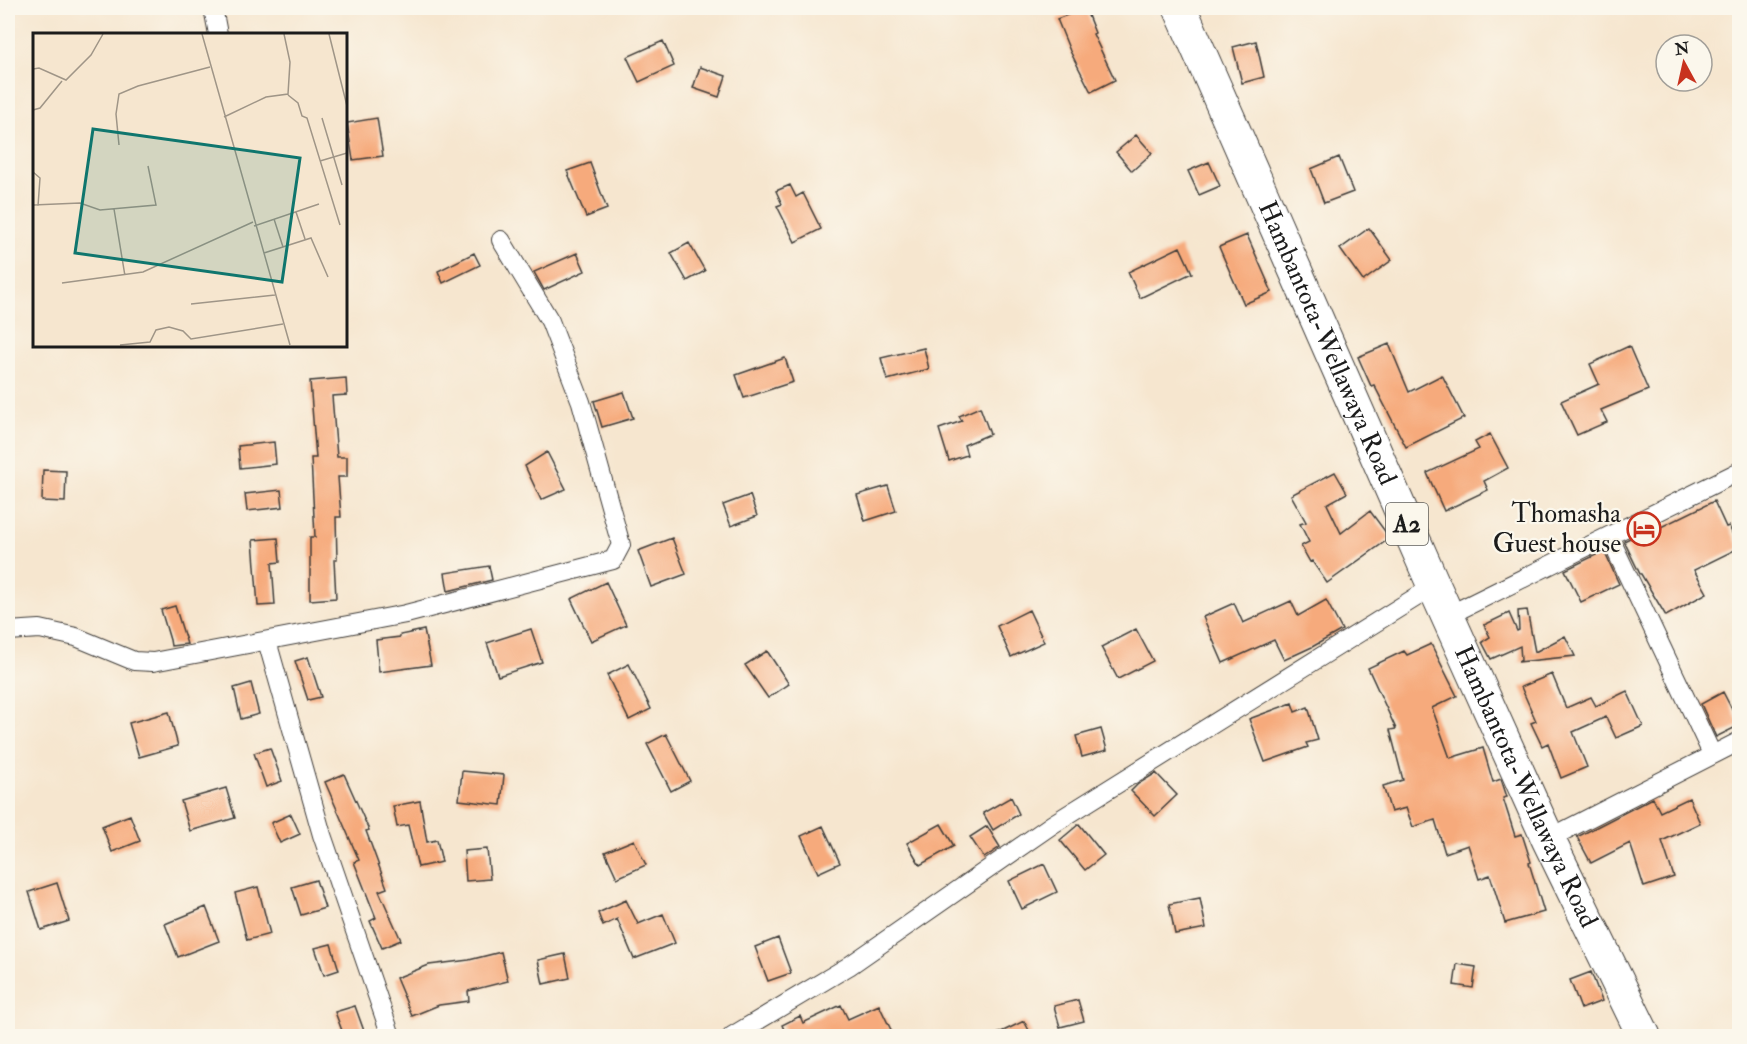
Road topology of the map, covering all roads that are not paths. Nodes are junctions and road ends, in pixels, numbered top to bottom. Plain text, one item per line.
1 (213, 8) edge
2 (1180, 8) edge
3 (218, 33) edge
4 (501, 240) dead end
5 (1740, 471) edge
6 (1609, 536) junction
7 (1434, 586) junction
8 (1447, 616) junction
9 (8, 631) edge
10 (267, 641) junction
11 (1740, 741) edge
12 (1712, 754) junction
13 (1548, 839) junction
14 (391, 1036) edge
15 (732, 1036) edge
16 (1644, 1036) edge

1 - 3 street
2 - 7 highway, Hambantota-Wellawaya Road / A2
4 - 10 street
5 - 6 street
6 - 8 street
6 - 12 street
7 - 8 highway, Hambantota-Wellawaya Road / A2
7 - 15 street
8 - 13 highway, Hambantota-Wellawaya Road / A2
9 - 10 street
10 - 14 street
11 - 12 street
12 - 13 street
13 - 16 highway, Hambantota-Wellawaya Road / A2

